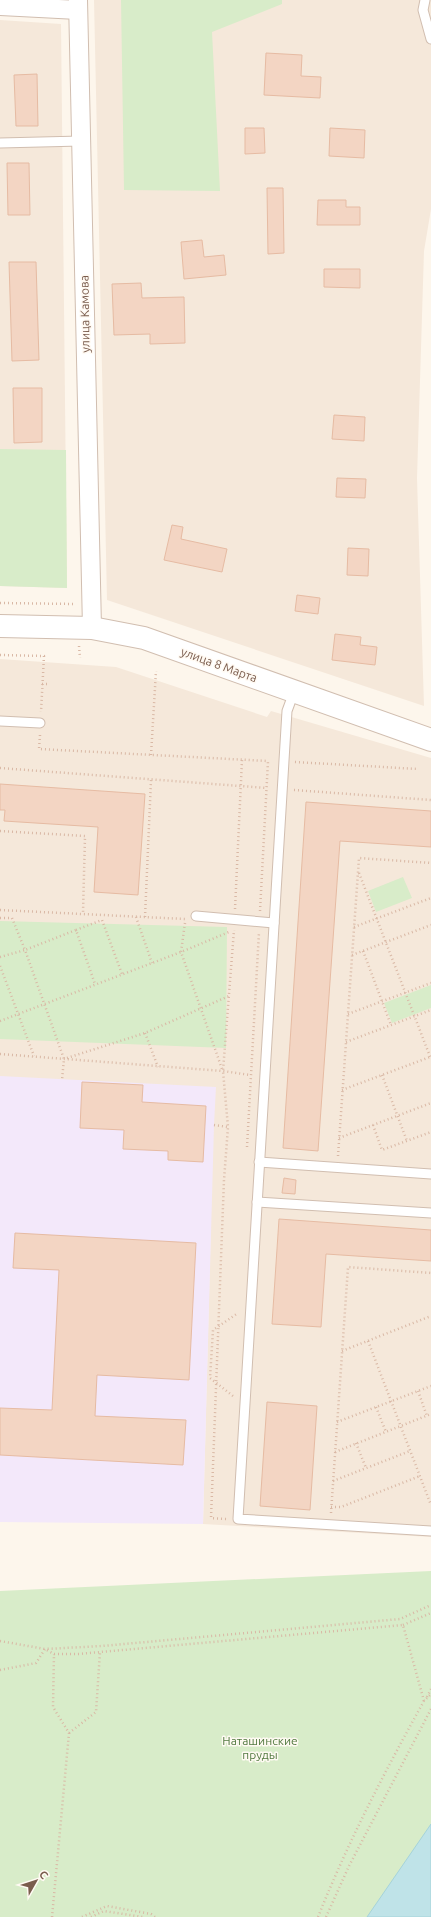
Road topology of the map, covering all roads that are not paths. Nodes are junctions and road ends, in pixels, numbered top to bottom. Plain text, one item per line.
1 (425, 0) edge
2 (78, 5) edge
3 (0, 6) edge
4 (431, 39) edge
5 (81, 141) junction
6 (0, 143) edge
7 (0, 626) edge
8 (92, 628) junction
9 (294, 692) junction
10 (0, 721) edge
11 (40, 723) road end
12 (431, 740) edge
13 (196, 916) dead end
14 (274, 923) junction
15 (259, 1162) junction
16 (431, 1174) edge
17 (257, 1202) junction
18 (431, 1213) edge
19 (431, 1531) edge

1 - 4 lane
2 - 3 street
2 - 5 street, улица Камова
5 - 6 lane
5 - 8 street, улица Камова
7 - 8 street, улица 8 Марта
8 - 9 street, улица 8 Марта
9 - 12 street, улица 8 Марта
9 - 14 lane
10 - 11 lane
13 - 14 lane
14 - 15 lane
15 - 16 lane
15 - 17 lane
17 - 18 lane
17 - 19 lane

